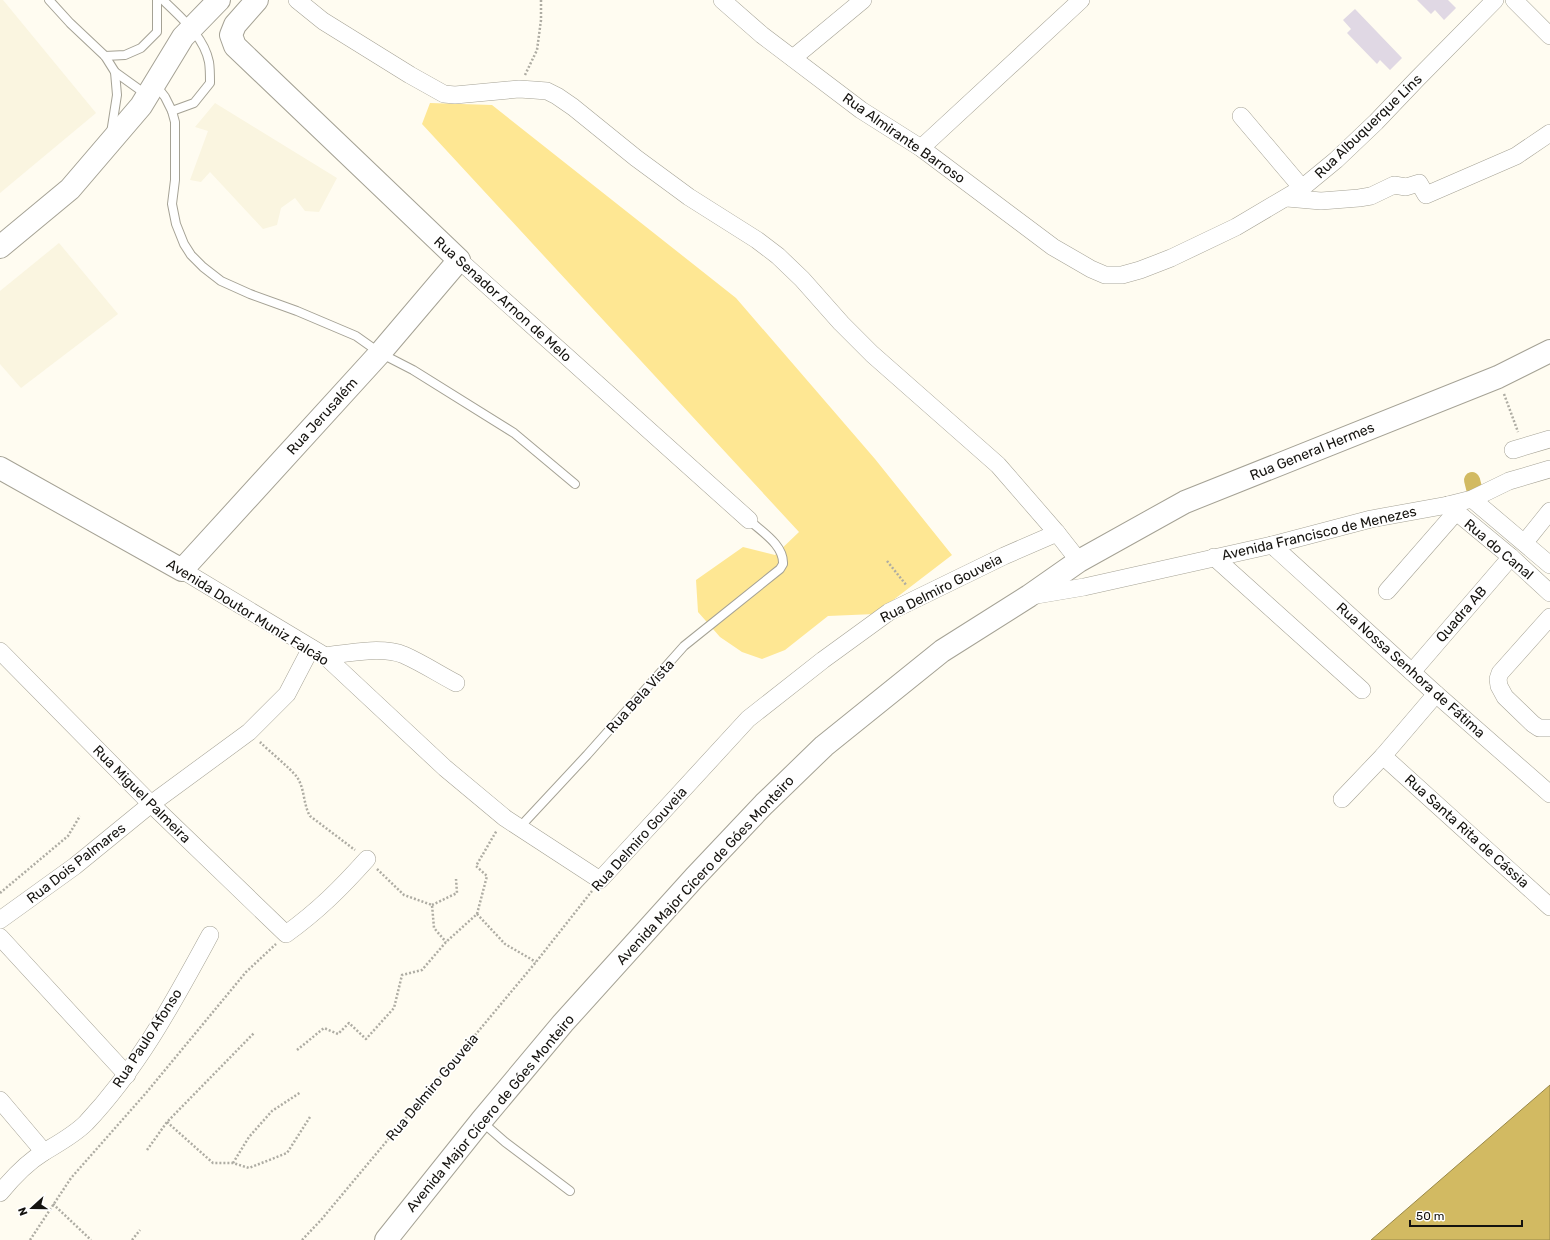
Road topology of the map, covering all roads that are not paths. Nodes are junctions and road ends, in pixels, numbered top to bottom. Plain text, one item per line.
1 (49, 0) edge
2 (157, 0) edge
3 (162, 0) edge
4 (219, 0) edge
5 (297, 0) edge
6 (722, 0) edge
7 (863, 0) edge
8 (1082, 0) edge
9 (1514, 0) edge
10 (1492, 1) edge
11 (250, 7) edge
12 (191, 29) junction
13 (1550, 36) edge
14 (105, 56) junction
15 (793, 58) junction
16 (115, 72) junction
17 (151, 89) junction
18 (172, 111) junction
19 (1241, 116) dead end
20 (1550, 133) edge
21 (109, 144) junction
22 (921, 148) junction
23 (1302, 188) junction
24 (1287, 198) junction
25 (0, 247) edge
26 (459, 260) junction
27 (1091, 269) joint
28 (1550, 351) edge
29 (380, 353) junction
30 (1550, 439) edge
31 (1518, 448) road end
32 (1550, 469) edge
33 (5, 471) edge
34 (575, 484) dead end
35 (1472, 499) junction
36 (1452, 509) junction
37 (1550, 511) edge
38 (750, 520) joint
39 (1057, 533) junction
40 (1525, 542) junction
41 (1272, 545) junction
42 (1214, 557) junction
43 (1511, 557) junction
44 (1076, 564) junction
45 (1550, 565) edge
46 (182, 570) junction
47 (772, 576) joint
48 (1084, 587) junction
49 (1387, 591) dead end
50 (1550, 593) edge
51 (1029, 596) junction
52 (1550, 617) edge
53 (0, 651) edge
54 (318, 652) junction
55 (1412, 672) junction
56 (456, 683) dead end
57 (1362, 690) dead end
58 (1436, 694) junction
59 (1550, 728) edge
60 (1383, 756) junction
61 (1550, 794) edge
62 (1342, 799) dead end
63 (151, 804) junction
64 (519, 828) junction
65 (367, 859) road end
66 (600, 880) joint
67 (1550, 907) edge
68 (0, 920) edge
69 (210, 935) dead end
70 (0, 937) edge
71 (127, 1075) junction
72 (0, 1100) edge
73 (481, 1121) junction
74 (44, 1152) junction
75 (570, 1191) dead end
76 (0, 1194) edge
77 (386, 1240) edge

1 - 14 lane
2 - 14 lane
3 - 12 lane
4 - 12 street
5 - 39 street
6 - 15 street, Rua Almirante Barroso
7 - 15 street
8 - 22 street
9 - 13 street
10 - 23 street, Rua Albuquerque Lins
11 - 26 street, Rua Senador Arnon de Melo
12 - 17 street
12 - 18 lane
14 - 16 lane
15 - 22 street, Rua Almirante Barroso
16 - 17 lane
16 - 21 lane
17 - 18 lane
17 - 21 street
18 - 29 lane
19 - 23 street
20 - 24 street
21 - 25 street
22 - 27 street, Rua Almirante Barroso
23 - 24 street, Rua Albuquerque Lins
24 - 27 street, Rua Albuquerque Lins
26 - 29 street, Rua Jerusalém
26 - 38 street, Rua Senador Arnon de Melo
28 - 44 street, Rua General Hermes
29 - 34 lane
29 - 46 street, Rua Jerusalém
30 - 31 street
32 - 35 street, Avenida Francisco de Menezes
33 - 46 street, Avenida Doutor Muniz Falcão
35 - 36 street, Avenida Francisco de Menezes
35 - 40 street, Rua do Canal
36 - 41 street, Avenida Francisco de Menezes
36 - 43 street, Rua do Canal
36 - 49 street
37 - 40 street
38 - 47 lane, Rua Senador Arnon de Melo
39 - 44 street
39 - 66 street, Rua Delmiro Gouveia
40 - 45 street, Rua do Canal
41 - 42 street, Avenida Francisco de Menezes
41 - 55 street, Rua Nossa Senhora de Fátima
42 - 48 street, Avenida Francisco de Menezes
42 - 57 street
43 - 50 street, Rua do Canal
43 - 55 street, Quadra AB
44 - 48 street
44 - 51 street, Avenida Major Cícero de Góes Monteiro
46 - 54 street, Avenida Doutor Muniz Falcão
47 - 64 lane, Rua Bela Vista
48 - 51 street, Avenida Francisco de Menezes
51 - 73 street, Avenida Major Cícero de Góes Monteiro
52 - 59 street
53 - 63 street, Rua Miguel Palmeira
54 - 56 street
54 - 63 street, Rua Dois Palmares
54 - 64 street, Avenida Doutor Muniz Falcão
55 - 58 street, Rua Nossa Senhora de Fátima
58 - 60 street
58 - 61 street, Rua Nossa Senhora de Fátima
60 - 62 street
60 - 67 street, Rua Santa Rita de Cássia
63 - 65 street, Rua Miguel Palmeira
63 - 68 street, Rua Dois Palmares
64 - 66 street, Avenida Doutor Muniz Falcão
69 - 71 street, Rua Paulo Afonso
70 - 71 street
71 - 74 street, Rua Paulo Afonso
72 - 74 street
73 - 75 lane
73 - 77 street, Avenida Major Cícero de Góes Monteiro
74 - 76 street, Rua Paulo Afonso

